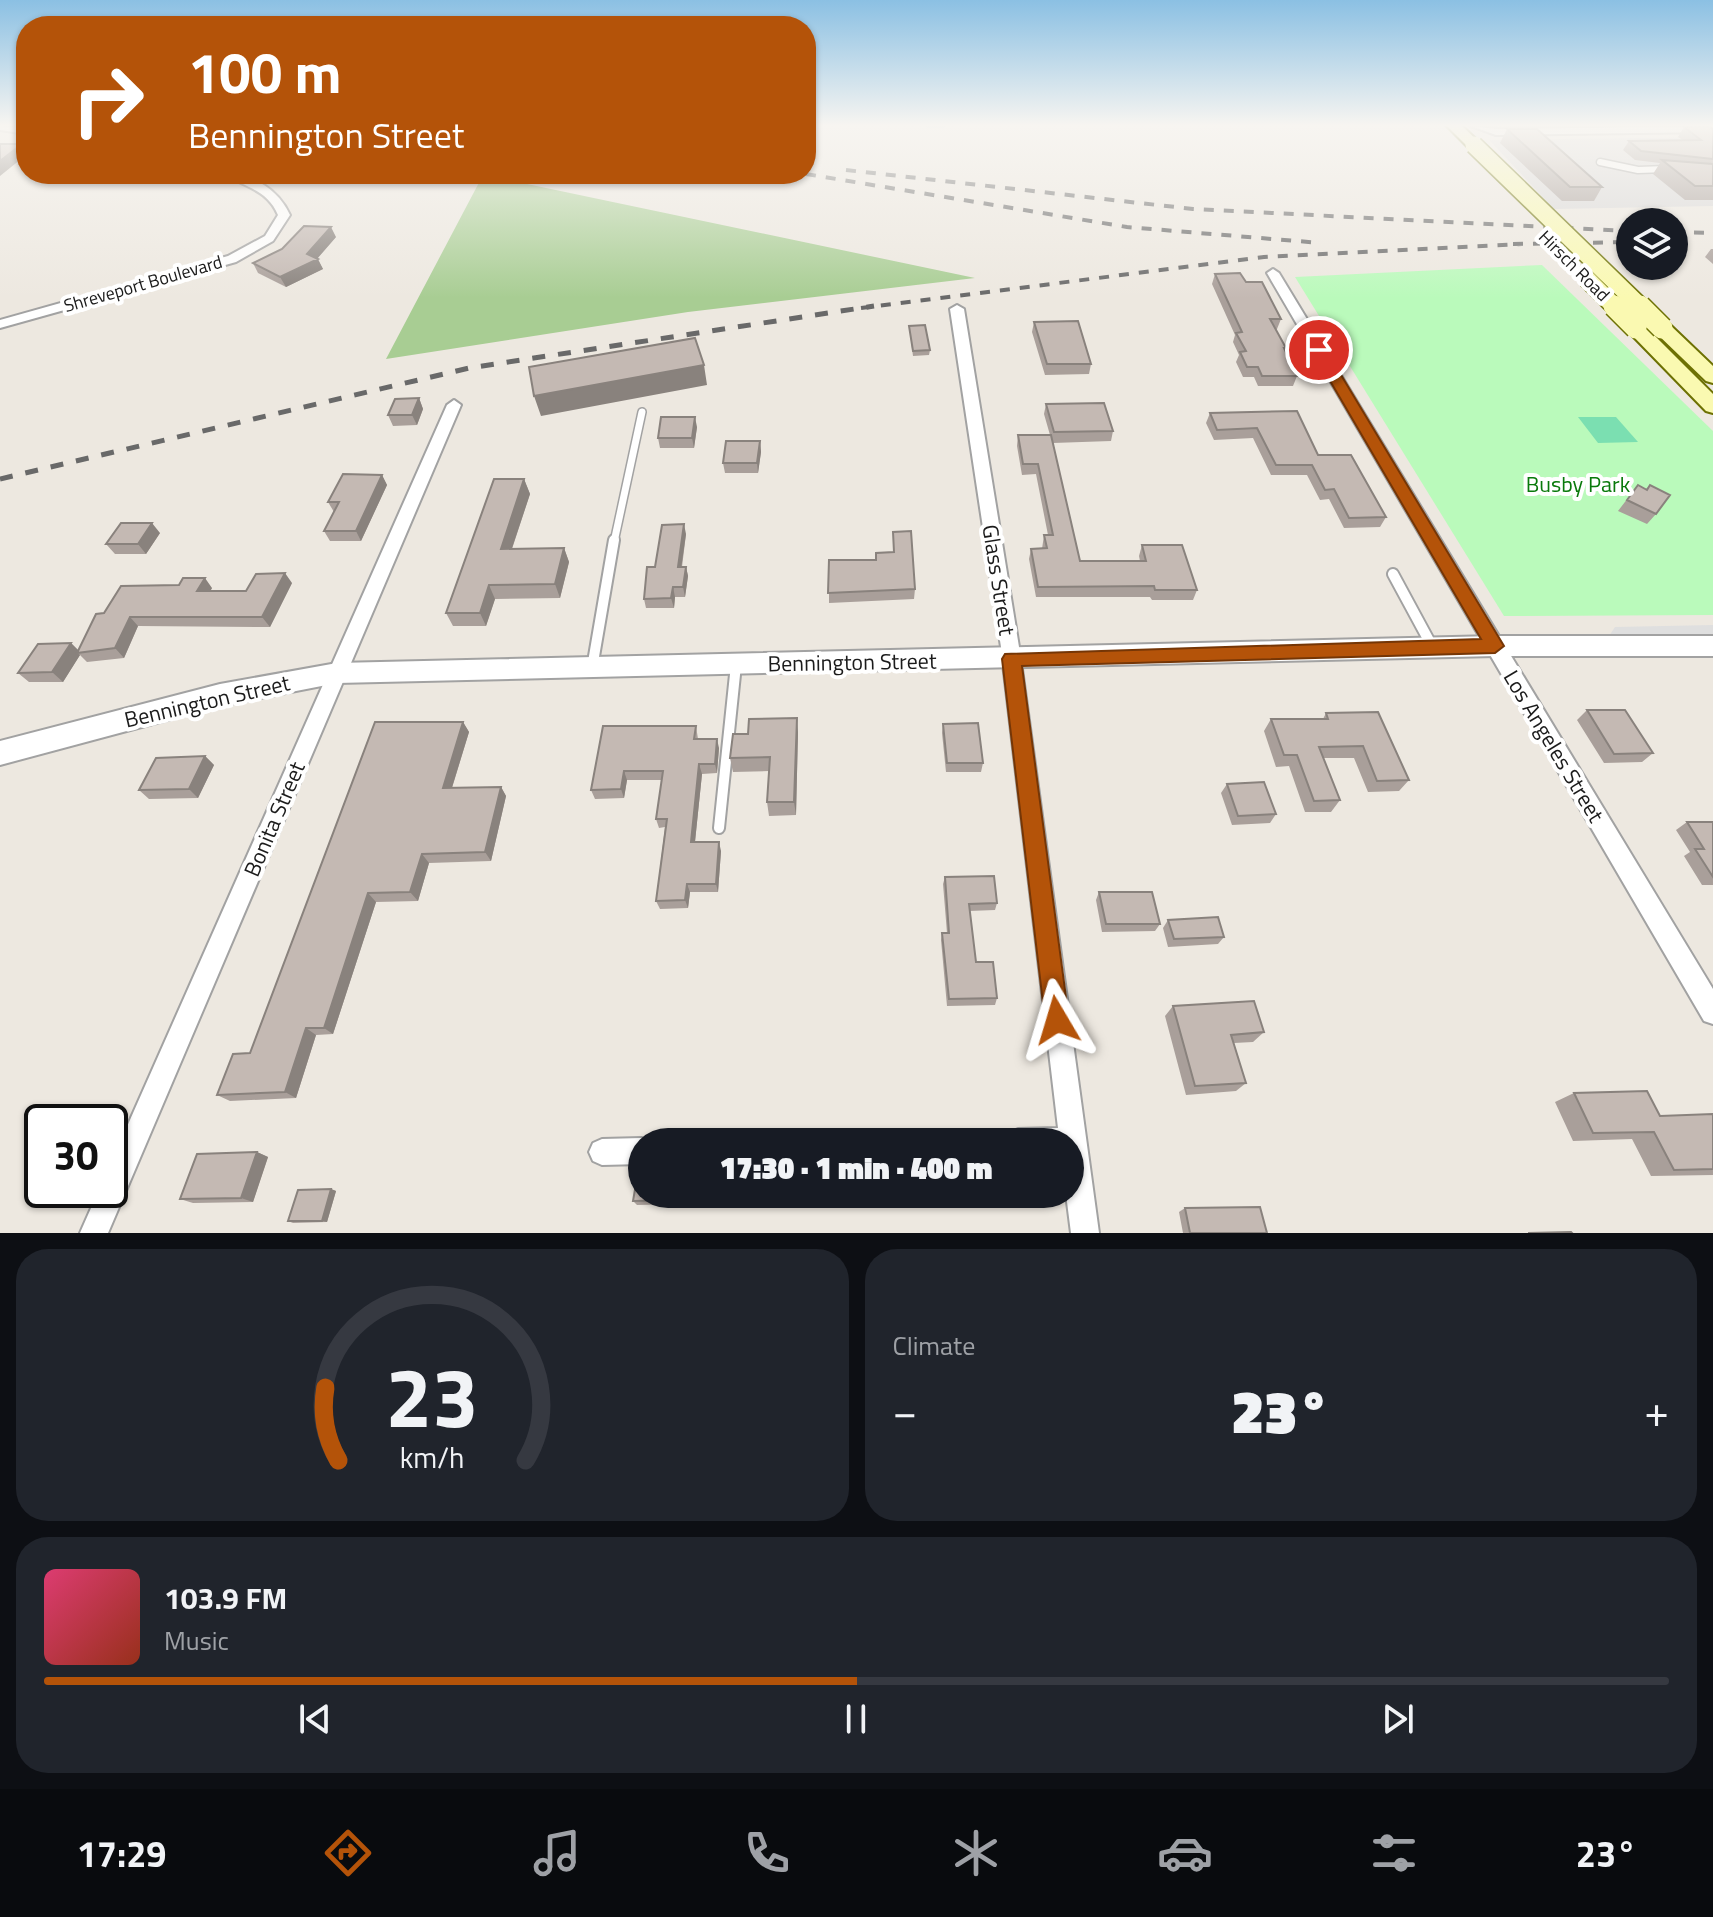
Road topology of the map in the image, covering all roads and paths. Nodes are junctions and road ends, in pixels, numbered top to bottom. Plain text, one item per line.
1 (254, 184) edge
2 (1492, 184) edge
3 (1514, 184) edge
4 (1273, 273) dead end
5 (957, 309) dead end
6 (0, 324) edge
7 (1713, 377) edge
8 (454, 405) dead end
9 (1713, 406) edge
10 (642, 412) dead end
11 (1393, 574) dead end
12 (1495, 646) junction
13 (1713, 646) edge
14 (1433, 648) junction
15 (1011, 659) junction
16 (736, 665) junction
17 (592, 668) junction
18 (337, 673) junction
19 (0, 753) edge
20 (719, 828) dead end
21 (1713, 1012) edge
22 (1070, 1128) edge
23 (628, 1151) edge
24 (602, 1152) dead end
25 (1081, 1208) edge
26 (94, 1233) edge
27 (1085, 1233) edge

1 - 6 street, Shreveport Boulevard
2 - 9 main road, Hirsch Road, bridge
3 - 7 main road, Hirsch Road, bridge
4 - 12 street, Los Angeles Street
5 - 15 street, Glass Street
8 - 18 street, Bonita Street
10 - 17 lane
11 - 14 lane
12 - 13 street, Bennington Street
12 - 14 street, Bennington Street
12 - 21 street, Los Angeles Street
14 - 15 street, Bennington Street
15 - 16 street, Bennington Street
15 - 22 street, Glass Street
16 - 17 street, Bennington Street
16 - 20 lane
17 - 18 street, Bennington Street
18 - 19 street, Bennington Street
18 - 26 street, Bonita Street
23 - 24 street
25 - 27 street, Glass Street

